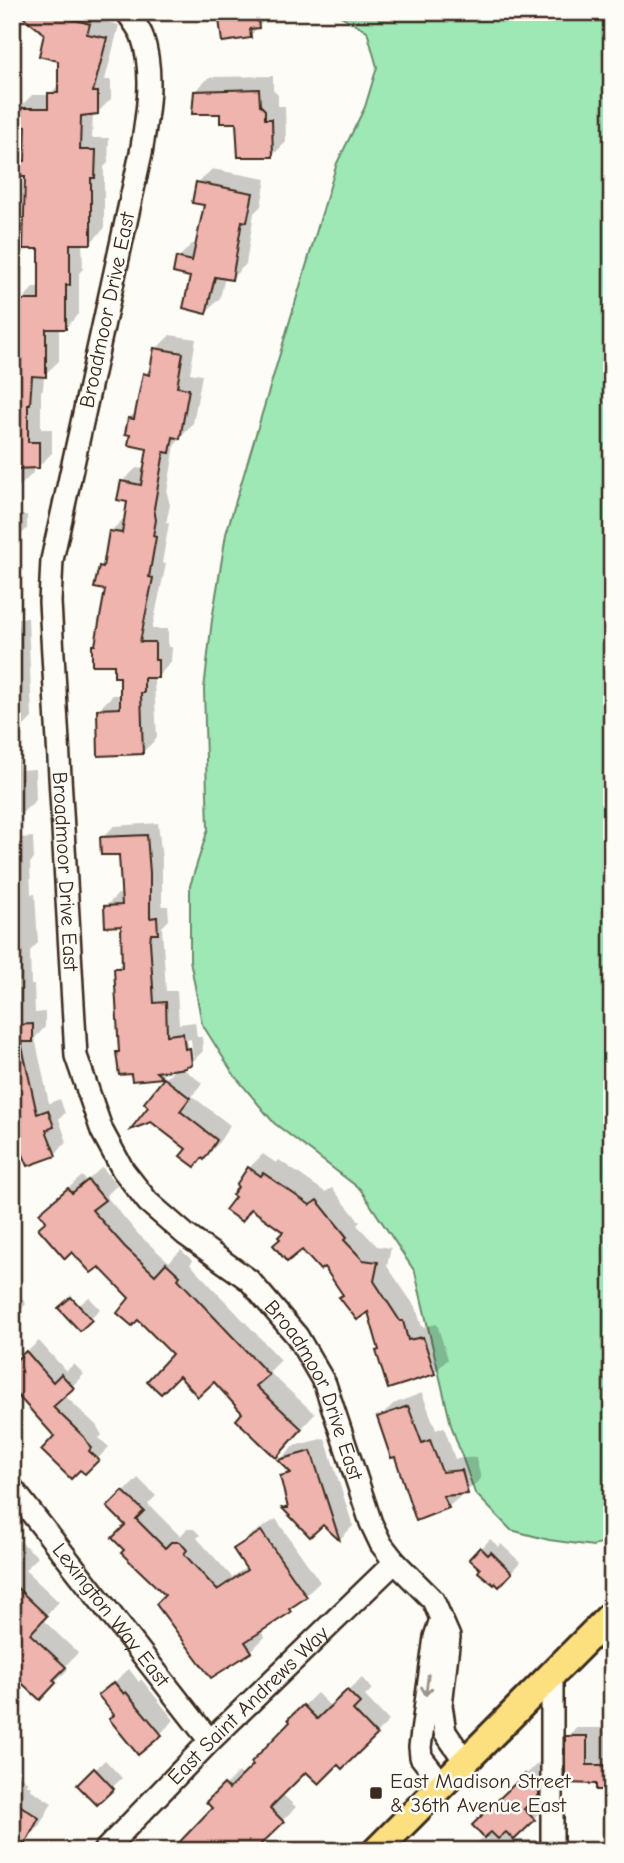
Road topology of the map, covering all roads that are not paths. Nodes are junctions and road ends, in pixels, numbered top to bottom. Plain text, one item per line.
1 (127, 12) edge
2 (12, 1488) edge
3 (395, 1562) junction
4 (612, 1615) edge
5 (441, 1619) junction
6 (552, 1675) junction
7 (210, 1741) junction
8 (465, 1762) junction
9 (442, 1784) junction
10 (398, 1840) edge
11 (104, 1851) edge
12 (376, 1851) edge
13 (552, 1851) edge

1 - 3 street, Broadmoor Drive East
2 - 7 street, Lexington Way East
3 - 5 street, Broadmoor Drive East
3 - 7 street, East Saint Andrews Way
4 - 6 main road
5 - 8 street, Broadmoor Drive East
5 -> 9 street
6 - 8 main road
6 - 13 street
7 - 11 street, East Saint Andrews Way
8 - 9 main road
9 - 10 main road
10 - 12 main road

